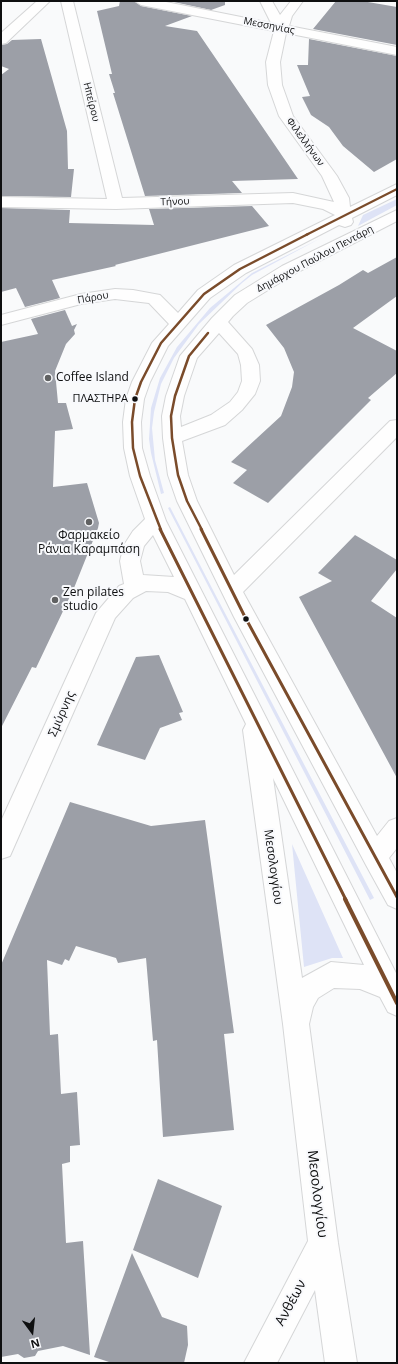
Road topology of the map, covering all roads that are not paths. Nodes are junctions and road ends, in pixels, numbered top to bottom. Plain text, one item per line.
1 (44, 1) edge
2 (67, 1) edge
3 (140, 1) edge
4 (266, 1) edge
5 (297, 1) edge
6 (280, 29) junction
7 (1, 40) edge
8 (397, 51) edge
9 (397, 189) edge
10 (1, 202) edge
11 (116, 204) junction
12 (345, 214) junction
13 (396, 216) edge
14 (346, 241) junction
15 (1, 320) edge
16 (218, 322) junction
17 (178, 323) junction
18 (397, 426) edge
19 (172, 438) junction
20 (156, 521) junction
21 (134, 588) junction
22 (232, 590) junction
23 (190, 592) junction
24 (251, 711) junction
25 (397, 829) edge
26 (1, 848) edge
27 (375, 857) junction
28 (397, 897) edge
29 (393, 996) edge
30 (296, 1024) junction
31 (323, 1243) junction
32 (260, 1363) edge
33 (341, 1363) edge

1 - 7 street
2 - 11 street, Ηπείρου
3 - 6 street, Μεσσηνίας
4 - 6 street
5 - 6 street, Φιλελλήνων
6 - 8 street, Μεσσηνίας
6 - 12 street, Φιλελλήνων
9 - 12 street
10 - 11 street, Τήνου
11 - 12 street, Τήνου
12 - 14 street, Φιλελλήνων
12 - 17 street
13 - 14 street, Δημάρχου Παύλου Πεντάρη
14 - 16 street, Δημάρχου Παύλου Πεντάρη
15 - 17 street, Πάρου
16 - 19 street, Δημάρχου Παύλου Πεντάρη
16 - 19 street
17 - 20 street
18 - 22 street
19 - 22 street, Δημάρχου Παύλου Πεντάρη
20 - 21 street
20 - 23 street
21 - 23 street, Σμύρνης
21 - 26 street, Σμύρνης
22 - 27 street, Δημάρχου Παύλου Πεντάρη
23 - 24 street
24 - 29 street
24 - 30 street, Μεσολογγίου
25 - 27 street
27 - 28 street, Δημάρχου Παύλου Πεντάρη
29 - 30 street, Μεσολογγίου
30 - 31 street, Μεσολογγίου
31 - 32 street, Ανθέων
31 - 33 street, Μεσολογγίου

